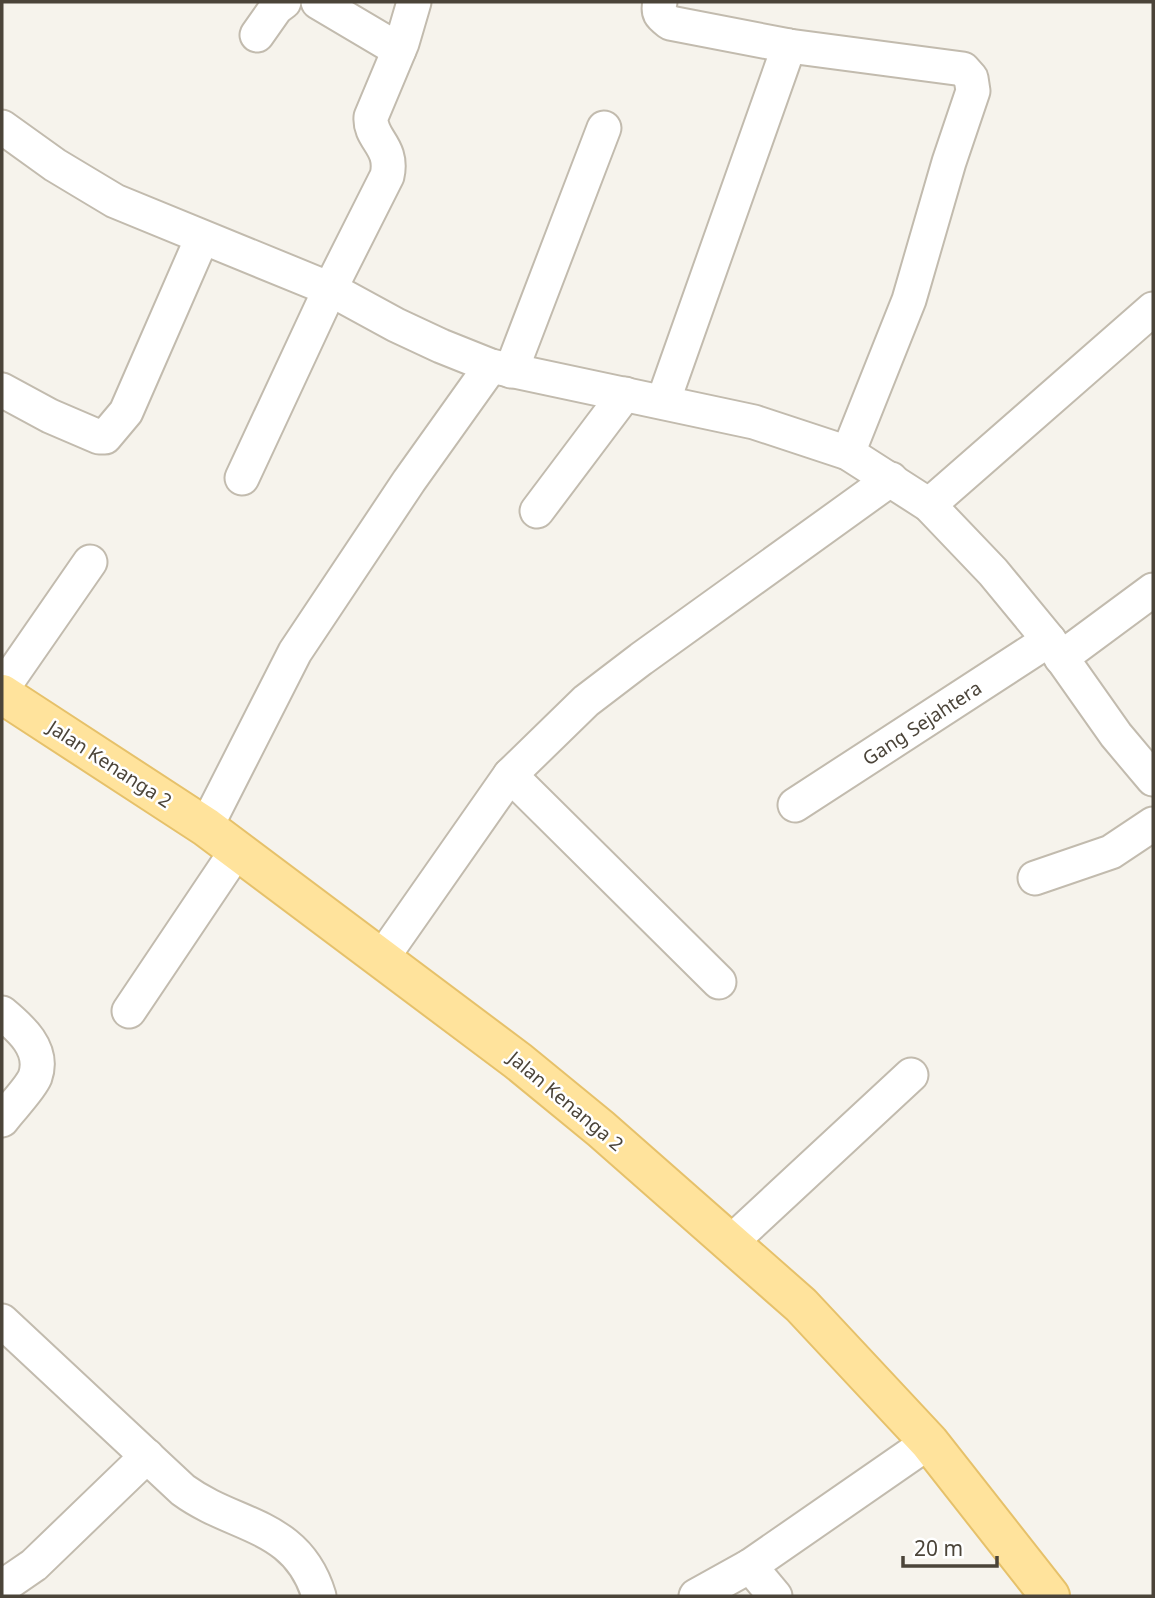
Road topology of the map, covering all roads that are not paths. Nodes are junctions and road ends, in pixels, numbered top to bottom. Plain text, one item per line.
1 (284, 2) edge
2 (318, 2) edge
3 (414, 2) edge
4 (660, 2) edge
5 (257, 35) dead end
6 (789, 46) junction
7 (399, 51) junction
8 (2, 127) edge
9 (604, 128) dead end
10 (202, 238) junction
11 (330, 289) junction
12 (1153, 309) edge
13 (501, 368) junction
14 (2, 390) edge
15 (625, 394) junction
16 (663, 402) junction
17 (848, 453) junction
18 (242, 478) dead end
19 (891, 479) junction
20 (929, 505) junction
21 (537, 511) dead end
22 (89, 562) dead end
23 (1153, 590) edge
24 (1055, 649) junction
25 (2, 692) edge
26 (510, 775) junction
27 (1153, 779) edge
28 (795, 805) dead end
29 (1153, 824) edge
30 (206, 827) junction
31 (237, 850) junction
32 (1035, 878) dead end
33 (382, 958) junction
34 (719, 982) dead end
35 (129, 1011) dead end
36 (2, 1013) edge
37 (911, 1075) dead end
38 (2, 1120) edge
39 (730, 1243) junction
40 (2, 1321) edge
41 (929, 1442) junction
42 (147, 1456) junction
43 (750, 1566) junction
44 (2, 1587) edge
45 (319, 1596) edge
46 (696, 1596) edge
47 (775, 1596) edge
48 (1051, 1596) edge

1 - 5 street
2 - 7 street
3 - 7 street
4 - 6 street
6 - 16 street
6 - 17 street
7 - 11 street
8 - 10 street
9 - 13 street
10 - 11 street
10 - 14 street
11 - 13 street
11 - 18 street
12 - 20 street
13 - 15 street
13 - 30 street
15 - 16 street
15 - 21 street
16 - 17 street
17 - 19 street
19 - 20 street
19 - 26 street
20 - 24 street
22 - 25 street
23 - 24 street, Gang Sejahtera
24 - 27 street
24 - 28 street, Gang Sejahtera
25 - 30 main road, Jalan Kenanga 2
26 - 33 street
26 - 34 street
29 - 32 street
30 - 31 main road, Jalan Kenanga 2
31 - 33 main road, Jalan Kenanga 2
31 - 35 street
33 - 39 main road, Jalan Kenanga 2
36 - 38 street
37 - 39 street
39 - 41 main road, Jalan Kenanga 2
40 - 42 street
41 - 43 street
41 - 48 main road, Jalan Kenanga 2
42 - 44 street
42 - 45 street
43 - 46 street
43 - 47 street

